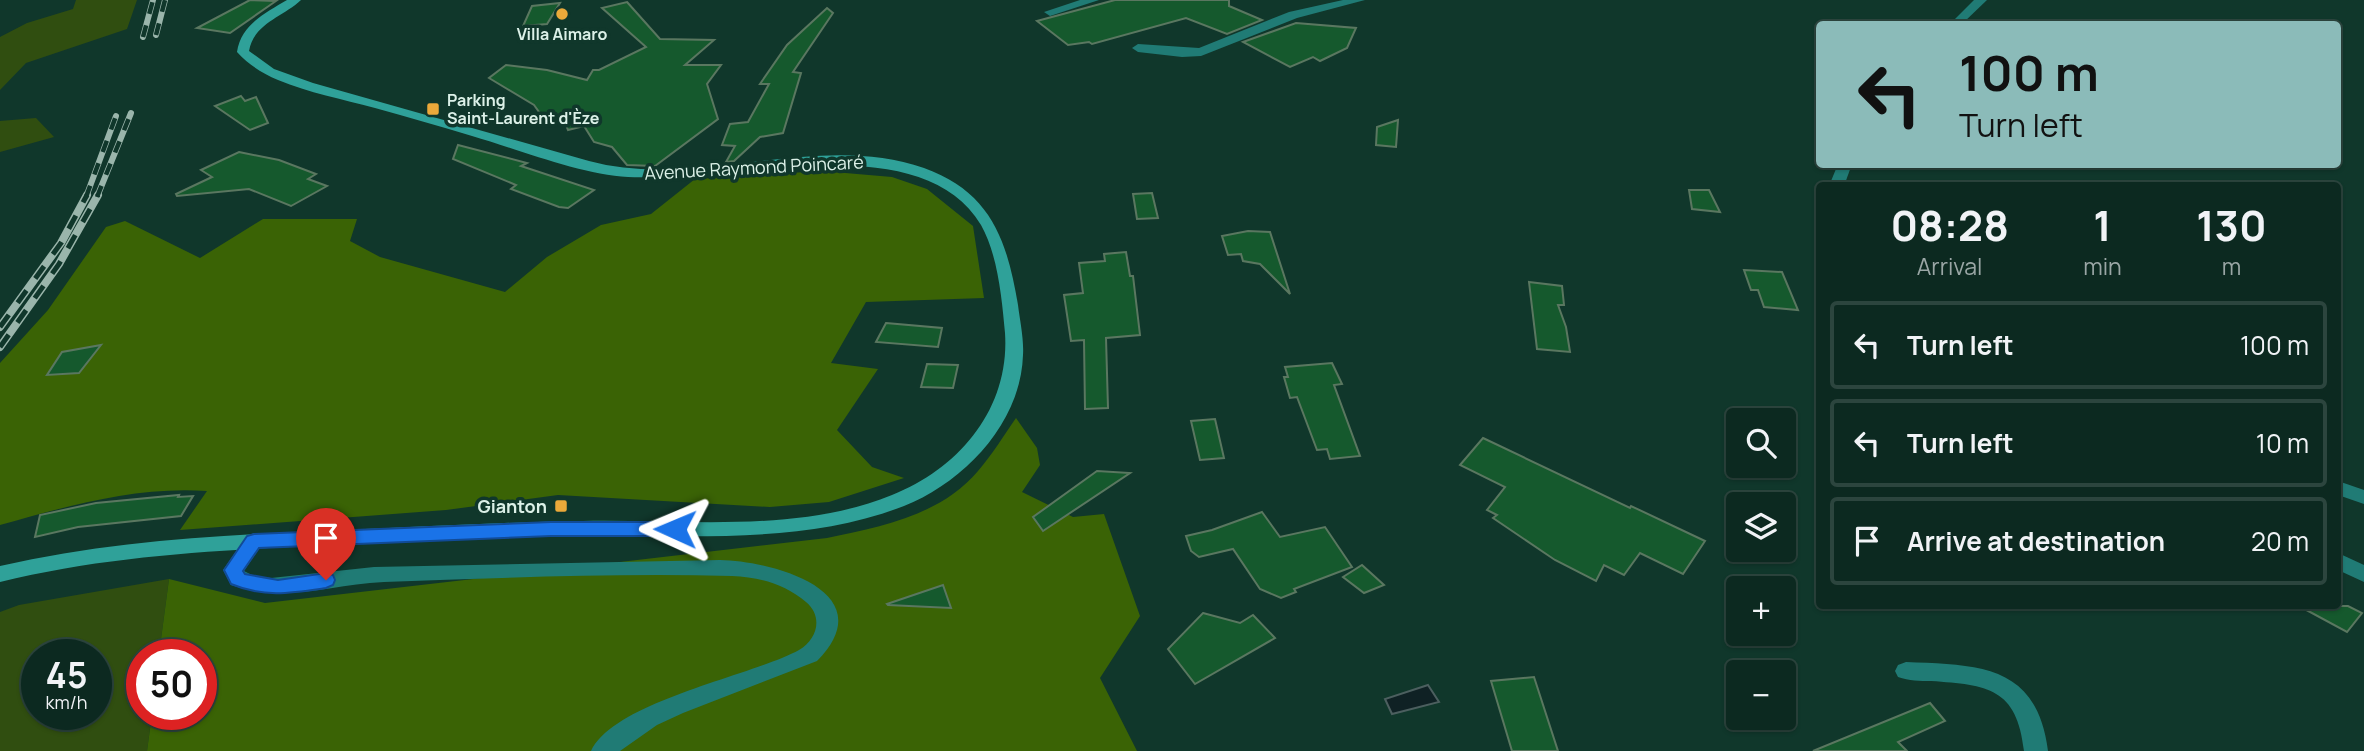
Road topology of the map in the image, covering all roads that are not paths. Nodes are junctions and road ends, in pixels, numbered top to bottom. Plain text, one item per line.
1 (295, 0) edge
2 (1093, 0) edge
3 (1359, 0) edge
4 (1981, 0) edge
5 (1050, 12) dead end
6 (1959, 21) edge
7 (1138, 48) dead end
8 (2341, 489) edge
9 (2364, 496) edge
10 (254, 541) junction
11 (2341, 562) edge
12 (0, 574) edge
13 (2364, 574) edge
14 (1906, 671) dead end
15 (603, 751) edge
16 (2036, 751) edge

1 - 10 main road, Avenue Raymond Poincaré
2 - 5 street
3 - 7 street
4 - 6 street
8 - 9 street
10 - 12 main road, Avenue Raymond Poincaré
10 - 15 street
11 - 13 street
14 - 16 street

